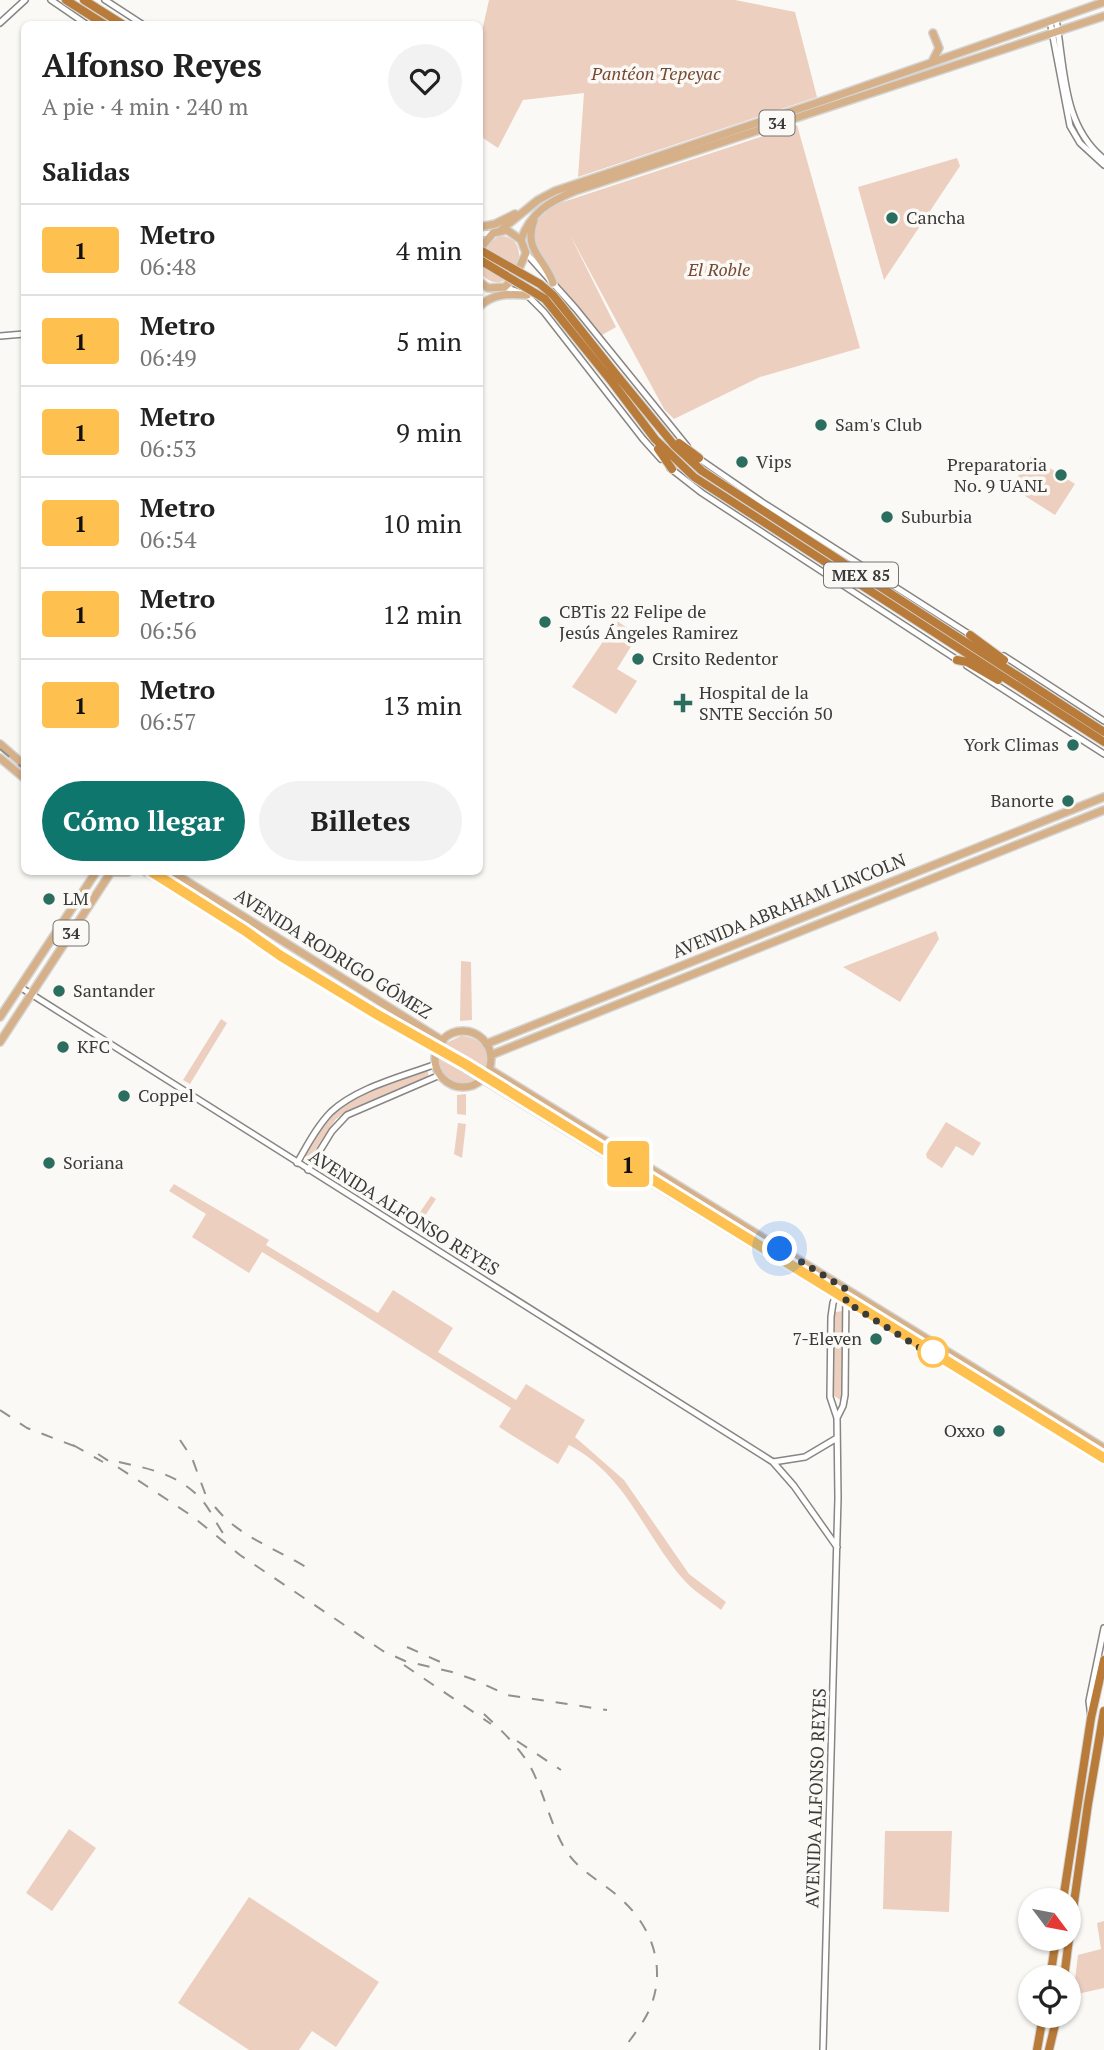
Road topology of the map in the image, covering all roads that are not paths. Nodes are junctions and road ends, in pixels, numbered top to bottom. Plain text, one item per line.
1 (25, 0) edge
2 (51, 0) edge
3 (66, 0) edge
4 (84, 0) edge
5 (105, 0) edge
6 (1104, 2) edge
7 (1104, 16) edge
8 (1053, 20) junction
9 (82, 21) edge
10 (99, 21) edge
11 (118, 21) edge
12 (137, 21) edge
13 (0, 23) edge
14 (1056, 32) junction
15 (933, 33) dead end
16 (933, 61) junction
17 (1104, 159) edge
18 (1104, 165) edge
19 (528, 208) junction
20 (538, 212) junction
21 (483, 226) edge
22 (497, 231) junction
23 (483, 233) edge
24 (521, 240) junction
25 (483, 246) edge
26 (483, 251) edge
27 (526, 253) junction
28 (483, 262) edge
29 (547, 277) junction
30 (553, 283) junction
31 (483, 284) edge
32 (505, 287) junction
33 (488, 288) junction
34 (483, 296) edge
35 (528, 296) junction
36 (483, 303) edge
37 (21, 334) edge
38 (0, 336) edge
39 (615, 380) junction
40 (662, 430) junction
41 (655, 439) junction
42 (699, 458) junction
43 (672, 469) junction
44 (970, 635) junction
45 (957, 660) junction
46 (1023, 679) junction
47 (1007, 681) junction
48 (1067, 714) junction
49 (1104, 721) edge
50 (1104, 732) edge
51 (1104, 742) edge
52 (0, 744) edge
53 (1104, 754) edge
54 (0, 758) edge
55 (21, 762) edge
56 (21, 776) edge
57 (1102, 797) edge
58 (1078, 807) junction
59 (1104, 810) edge
60 (1067, 811) junction
61 (1083, 818) junction
62 (1068, 824) junction
63 (94, 875) edge
64 (108, 875) edge
65 (151, 875) edge
66 (177, 875) edge
67 (20, 987) junction
68 (32, 993) junction
69 (0, 1017) edge
70 (443, 1041) junction
71 (0, 1042) edge
72 (486, 1044) junction
73 (437, 1050) junction
74 (491, 1055) junction
75 (436, 1064) junction
76 (489, 1069) junction
77 (440, 1075) junction
78 (484, 1078) junction
79 (297, 1163) junction
80 (308, 1170) junction
81 (843, 1287) junction
82 (836, 1296) junction
83 (846, 1302) junction
84 (837, 1418) junction
85 (837, 1438) junction
86 (1104, 1448) edge
87 (1104, 1461) edge
88 (773, 1462) junction
89 (837, 1547) junction
90 (1104, 1628) edge
91 (1104, 1660) edge
92 (1104, 1711) edge
93 (1091, 1718) junction
94 (1065, 1888) edge
95 (1076, 1888) edge
96 (1041, 2028) edge
97 (1054, 2028) edge
98 (1037, 2048) edge
99 (823, 2050) edge
100 (1052, 2050) edge

1 - 13 street
2 - 9 street
3 - 10 highway
4 - 11 highway
5 - 12 street
6 - 8 main road, 34
7 - 14 main road, 34
8 - 14 street
8 - 16 main road, 34
14 - 17 street
14 - 18 street
14 - 20 main road, 34
15 - 16 main road
16 - 19 main road, 34
19 - 21 main road
19 - 22 main road, 34
20 - 24 main road, 34
20 - 30 main road
22 - 23 street
22 - 24 main road
22 - 25 main road, 34
24 - 27 main road
26 - 39 highway, MEX 85, bridge
27 - 29 street
27 - 32 main road
28 - 39 highway, MEX 85, bridge
29 - 30 street
29 - 35 street
30 - 42 street
31 - 33 main road
32 - 33 main road
32 - 35 street
33 - 34 main road
35 - 36 main road
35 - 43 street
37 - 38 street
39 - 40 highway, MEX 85
39 - 41 highway, MEX 85
40 - 42 highway
40 - 46 highway, MEX 85
41 - 43 highway
41 - 47 highway, MEX 85
42 - 44 street
43 - 45 street
44 - 46 highway
44 - 49 street
45 - 47 highway
45 - 53 street
46 - 48 highway, MEX 85
47 - 48 highway, MEX 85
48 - 50 highway, MEX 85
48 - 51 highway, MEX 85
52 - 55 main road
54 - 56 main road
57 - 58 main road, AVENIDA ABRAHAM LINCOLN
58 - 60 main road, AVENIDA ABRAHAM LINCOLN
58 - 61 main road
59 - 61 main road
60 - 62 main road
60 - 72 main road, AVENIDA ABRAHAM LINCOLN
61 - 62 main road
62 - 74 main road
63 - 67 main road, 34
64 - 68 main road, 34
65 - 73 main road, AVENIDA RODRIGO GÓMEZ
66 - 70 main road, AVENIDA RODRIGO GÓMEZ
67 - 68 street, AVENIDA ALFONSO REYES
67 - 69 main road, 34
68 - 71 main road, 34
68 - 79 street, AVENIDA ALFONSO REYES
70 - 72 main road
70 - 73 main road
72 - 74 main road
73 - 75 main road
73 - 78 main road, AVENIDA RODRIGO GÓMEZ
74 - 76 main road
75 - 77 main road
75 - 79 street
76 - 78 main road
76 - 81 main road
77 - 78 main road
77 - 80 street
78 - 82 main road, AVENIDA RODRIGO GÓMEZ
79 - 80 street, AVENIDA ALFONSO REYES
80 - 88 street, AVENIDA ALFONSO REYES
81 - 82 street
81 - 83 street
81 - 86 main road
82 - 83 main road, AVENIDA RODRIGO GÓMEZ
82 - 84 street
83 - 84 street
83 - 87 main road, AVENIDA RODRIGO GÓMEZ
84 - 85 street, AVENIDA ALFONSO REYES
85 - 88 street
85 - 89 street, AVENIDA ALFONSO REYES
88 - 89 street, AVENIDA ALFONSO REYES
89 - 99 street, AVENIDA ALFONSO REYES
90 - 93 street
91 - 93 highway
92 - 95 highway
93 - 94 highway
96 - 98 highway
97 - 100 highway

